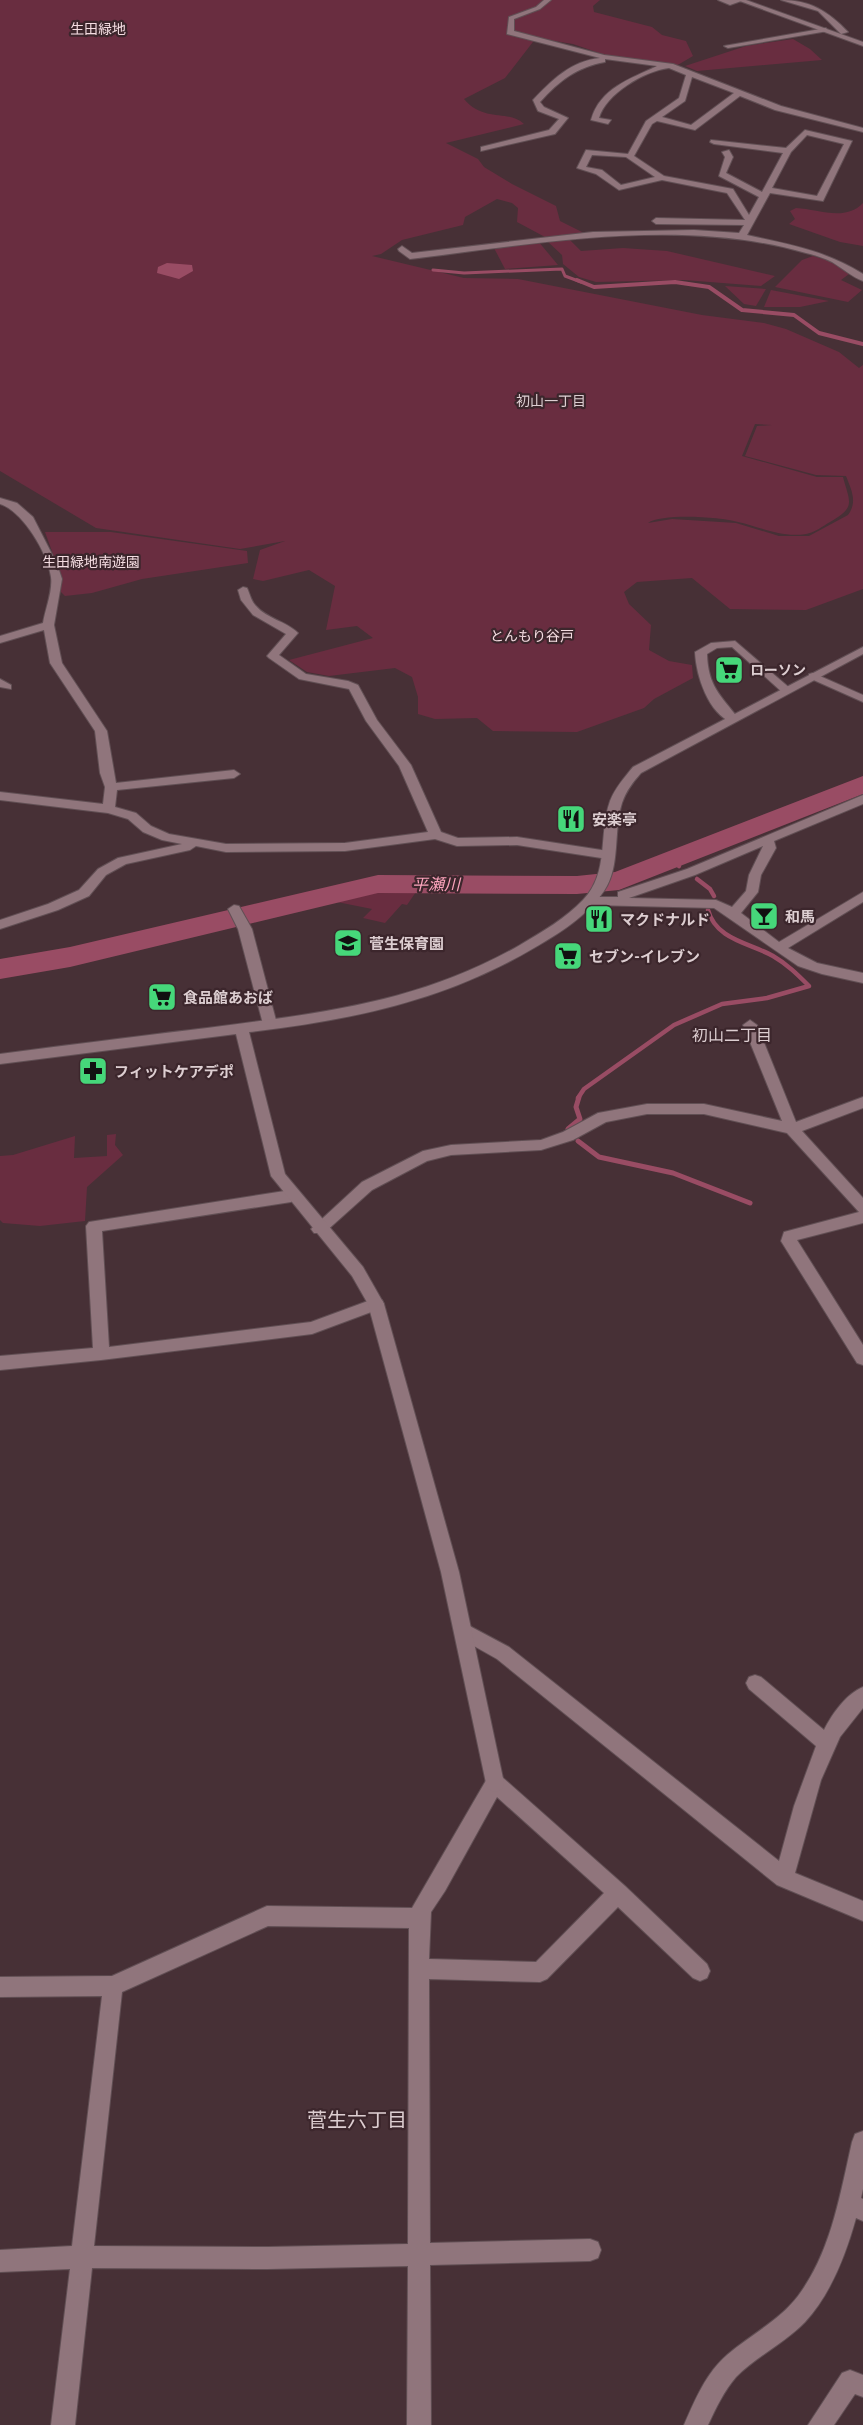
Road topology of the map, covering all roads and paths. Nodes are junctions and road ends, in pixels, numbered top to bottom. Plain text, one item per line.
1 (548, 0) edge
2 (721, 0) edge
3 (740, 0) edge
4 (784, 0) edge
5 (829, 31) junction
6 (844, 32) junction
7 (853, 33) dead end
8 (863, 44) edge
9 (728, 46) dead end
10 (604, 57) junction
11 (666, 65) junction
12 (690, 73) junction
13 (739, 93) junction
14 (655, 117) junction
15 (608, 122) dead end
16 (863, 130) edge
17 (708, 132) dead end
18 (484, 149) dead end
19 (788, 151) junction
20 (726, 152) dead end
21 (625, 155) dead end
22 (662, 178) junction
23 (766, 193) junction
24 (656, 221) dead end
25 (750, 223) junction
26 (742, 237) junction
27 (402, 249) dead end
28 (863, 278) edge
29 (0, 501) edge
30 (16, 508) junction
31 (0, 511) edge
32 (243, 590) dead end
33 (48, 625) junction
34 (0, 640) edge
35 (863, 650) edge
36 (813, 676) junction
37 (786, 690) junction
38 (863, 699) edge
39 (733, 719) junction
40 (234, 774) dead end
41 (111, 787) junction
42 (0, 796) edge
43 (863, 798) edge
44 (109, 809) junction
45 (436, 834) junction
46 (767, 839) junction
47 (195, 844) junction
48 (608, 855) junction
49 (863, 896) edge
50 (598, 898) junction
51 (235, 910) dead end
52 (734, 913) junction
53 (0, 925) edge
54 (779, 948) junction
55 (863, 978) edge
56 (270, 1024) junction
57 (750, 1025) dead end
58 (241, 1028) junction
59 (0, 1059) edge
60 (863, 1102) edge
61 (792, 1129) junction
62 (291, 1196) junction
63 (863, 1208) edge
64 (863, 1217) edge
65 (319, 1229) junction
66 (376, 1304) junction
67 (101, 1354) junction
68 (863, 1358) edge
69 (0, 1363) edge
70 (464, 1631) junction
71 (755, 1683) dead end
72 (863, 1696) edge
73 (826, 1743) junction
74 (495, 1783) junction
75 (784, 1878) junction
76 (618, 1893) junction
77 (863, 1911) edge
78 (419, 1918) junction
79 (420, 1969) junction
80 (700, 1971) dead end
81 (113, 1986) junction
82 (0, 1987) edge
83 (863, 2142) edge
84 (855, 2207) edge
85 (590, 2250) dead end
86 (419, 2255) junction
87 (82, 2257) junction
88 (0, 2260) edge
89 (863, 2386) edge
90 (63, 2425) edge
91 (419, 2425) edge
92 (696, 2425) edge
93 (820, 2425) edge

1 - 10 street
2 - 3 street
3 - 5 street
4 - 6 street
5 - 6 street
5 - 8 street
5 - 9 street
6 - 7 street
10 - 11 street
10 - 18 street
11 - 12 street
11 - 15 street
12 - 13 street
12 - 14 street
13 - 14 street
13 - 16 street
14 - 22 street
17 - 19 street
19 - 23 street
19 - 23 street
20 - 23 street
21 - 22 street
22 - 25 street
23 - 25 street
24 - 25 street
25 - 26 street
26 - 27 street
26 - 28 street
29 - 30 street
30 - 31 street
30 - 33 street
32 - 45 street
33 - 34 street
33 - 41 street
35 - 36 street
36 - 37 street
36 - 38 street
37 - 39 street
37 - 39 street
39 - 48 street
40 - 41 street
41 - 44 street
42 - 44 street
43 - 46 street
44 - 47 street
45 - 47 street
45 - 48 street
46 - 50 street
46 - 52 street
47 - 53 street
48 - 50 street
49 - 54 street
50 - 52 street
50 - 56 street
51 - 56 street
52 - 54 street
54 - 55 street
56 - 58 street
57 - 61 street
58 - 59 street
58 - 62 street
60 - 61 street
61 - 63 street
61 - 65 street
62 - 65 street
62 - 67 street
64 - 68 street
65 - 66 street
66 - 67 street
66 - 70 street
67 - 69 street
70 - 74 street
70 - 75 street
71 - 73 street
72 - 73 street
73 - 75 street
74 - 76 street
74 - 78 street
75 - 77 street
76 - 79 street
76 - 80 street
78 - 79 street
78 - 81 street
79 - 86 street
81 - 82 street
81 - 87 street
83 - 84 street
84 - 92 street
85 - 86 street
86 - 87 street
86 - 91 street
87 - 88 street
87 - 90 street
89 - 93 street

